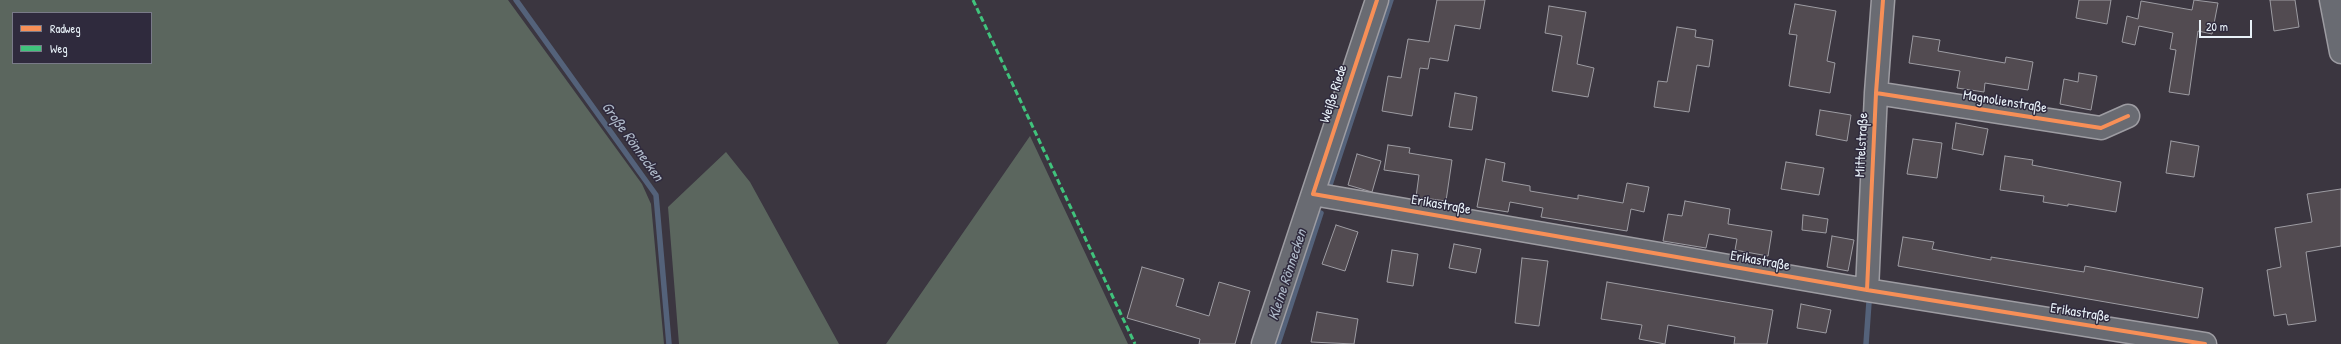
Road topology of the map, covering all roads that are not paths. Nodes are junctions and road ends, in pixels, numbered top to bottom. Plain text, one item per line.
1 (1376, 0) edge
2 (1883, 0) edge
3 (2331, 0) edge
4 (2341, 52) edge
5 (1876, 93) junction
6 (2128, 116) dead end
7 (1313, 194) junction
8 (1866, 290) junction
9 (1263, 344) edge
10 (2205, 344) edge

1 - 7 street, Weiße Riede
2 - 5 street, Mittelstraße
3 - 4 street
5 - 6 street, Magnolienstraße
5 - 8 street, Mittelstraße
7 - 8 street, Erikastraße
7 - 9 street, Weiße Riede
8 - 10 street, Erikastraße

